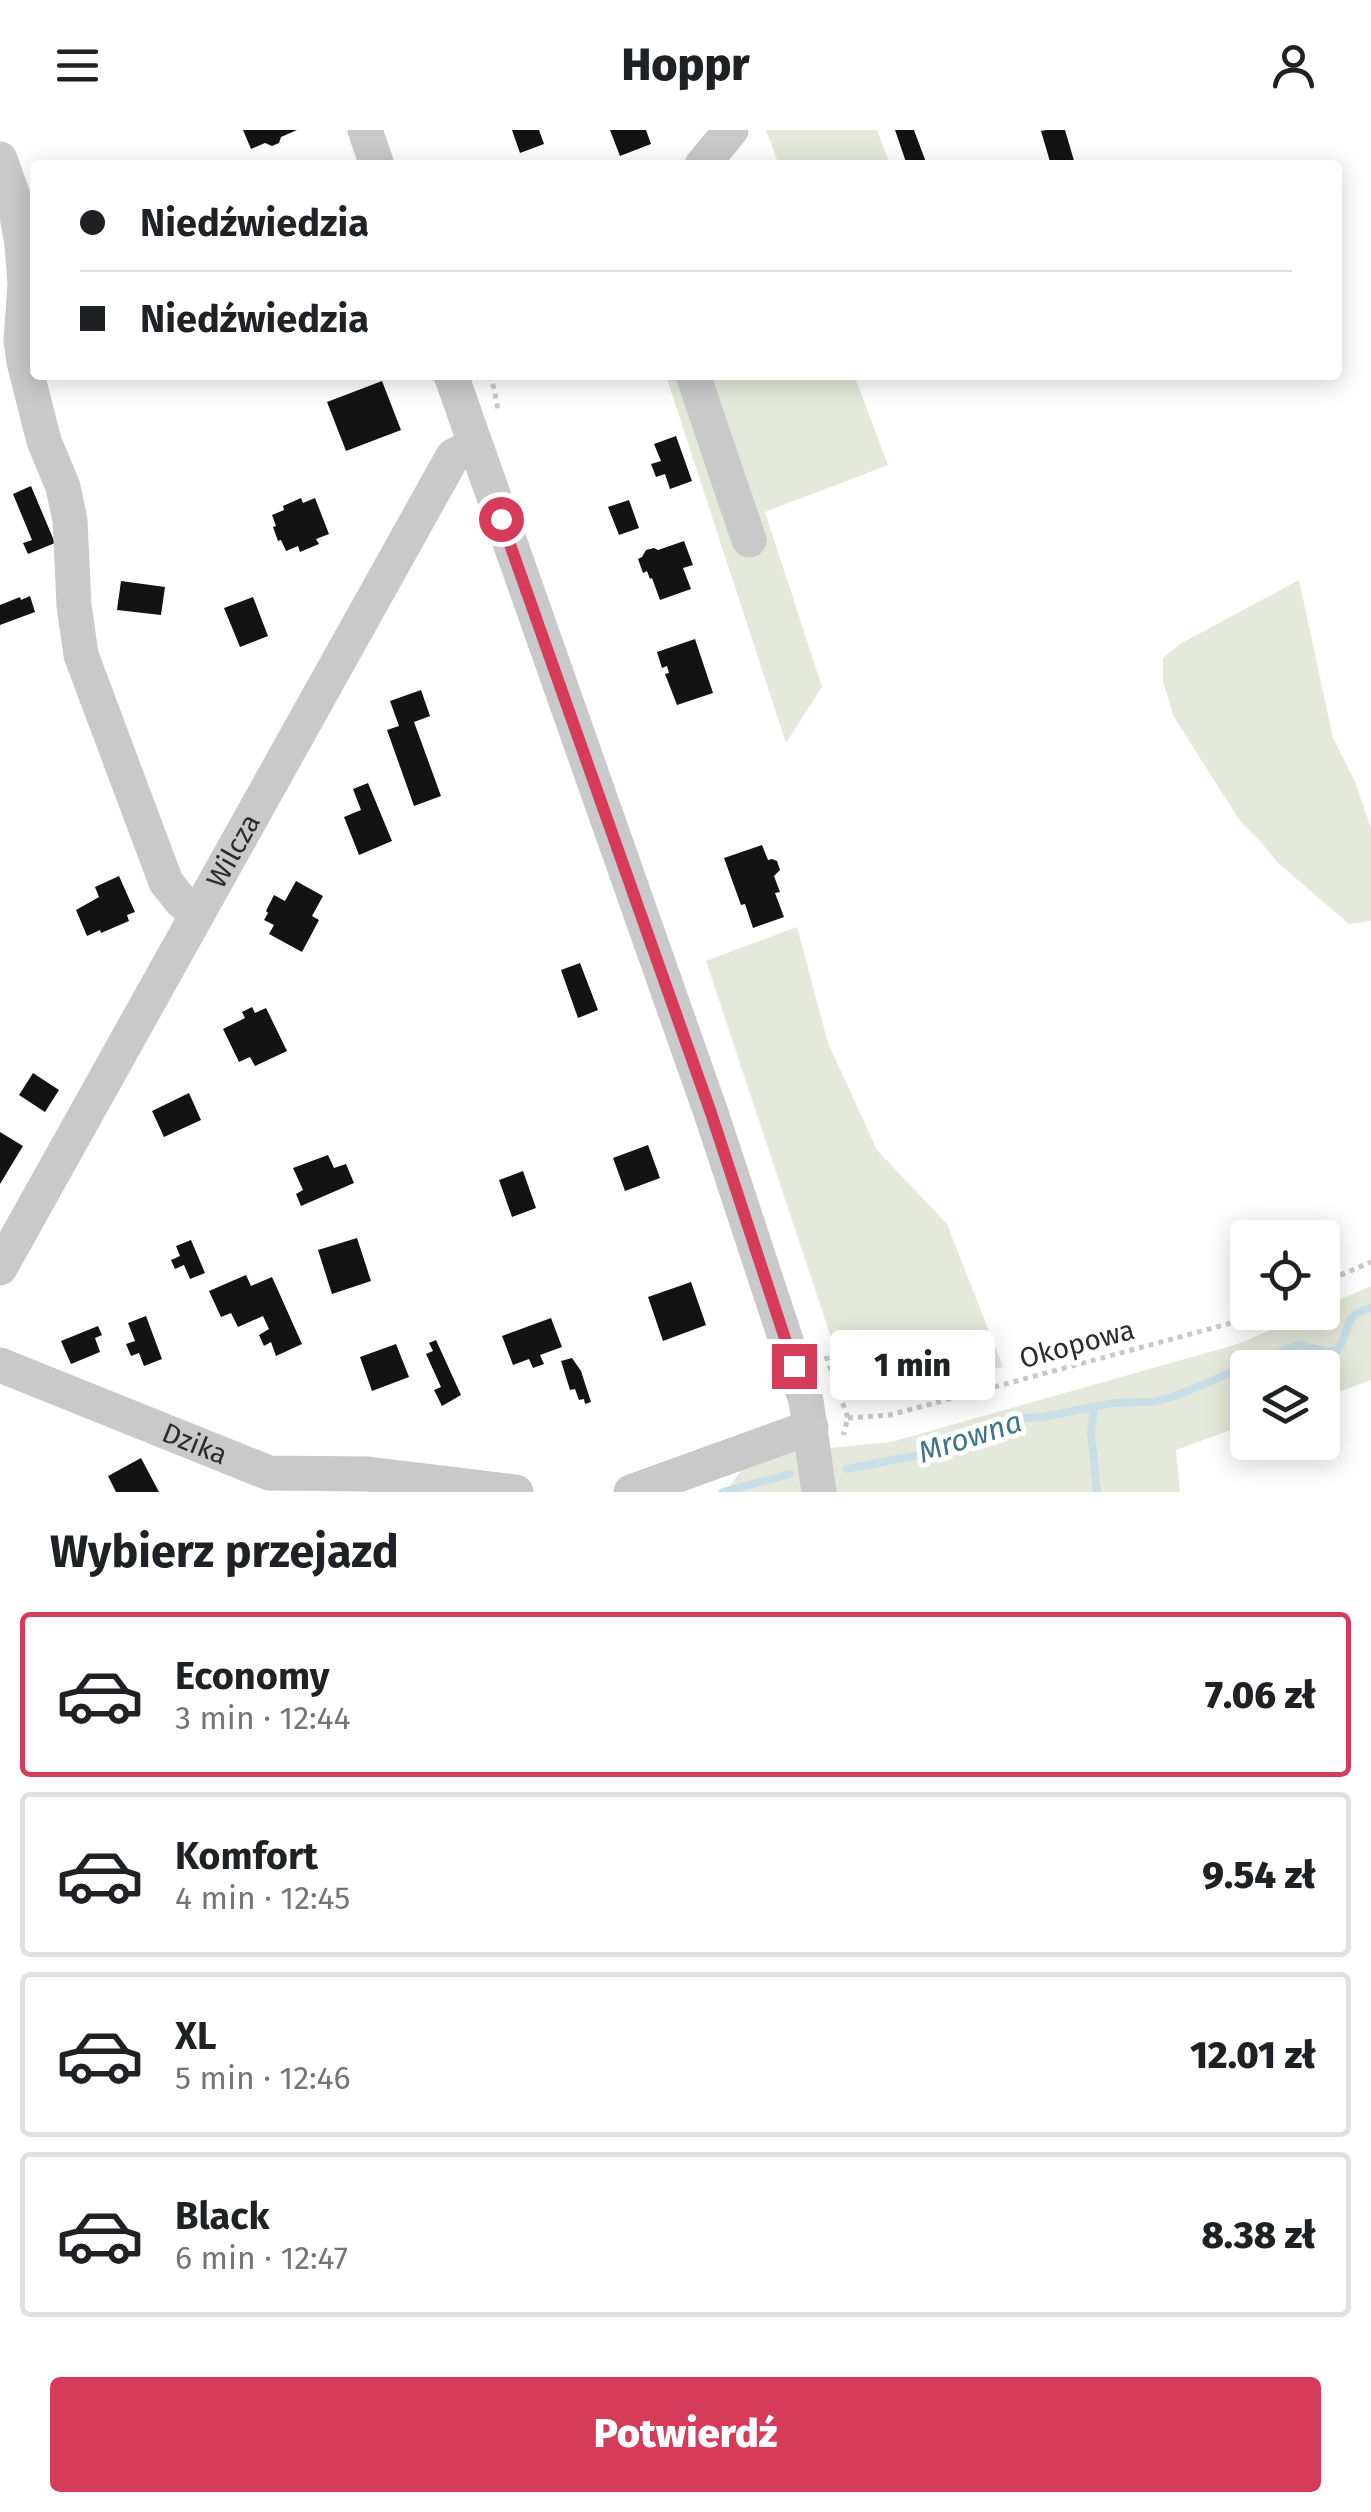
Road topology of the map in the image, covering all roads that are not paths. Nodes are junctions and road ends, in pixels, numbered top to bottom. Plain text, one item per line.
1 (365, 130) edge
2 (730, 130) edge
3 (0, 159) edge
4 (375, 160) edge
5 (706, 160) edge
6 (461, 380) edge
7 (695, 380) edge
8 (475, 445) junction
9 (749, 540) dead end
10 (198, 914) junction
11 (0, 1268) edge
12 (0, 1365) edge
13 (811, 1427) junction
14 (818, 1486) edge
15 (516, 1492) edge
16 (631, 1492) edge

1 - 4 street
2 - 5 street
3 - 10 street
6 - 8 street
7 - 9 street
8 - 10 street, Wilcza
8 - 13 street
10 - 11 street, Wilcza
12 - 15 street, Dzika
13 - 14 street
13 - 16 street

